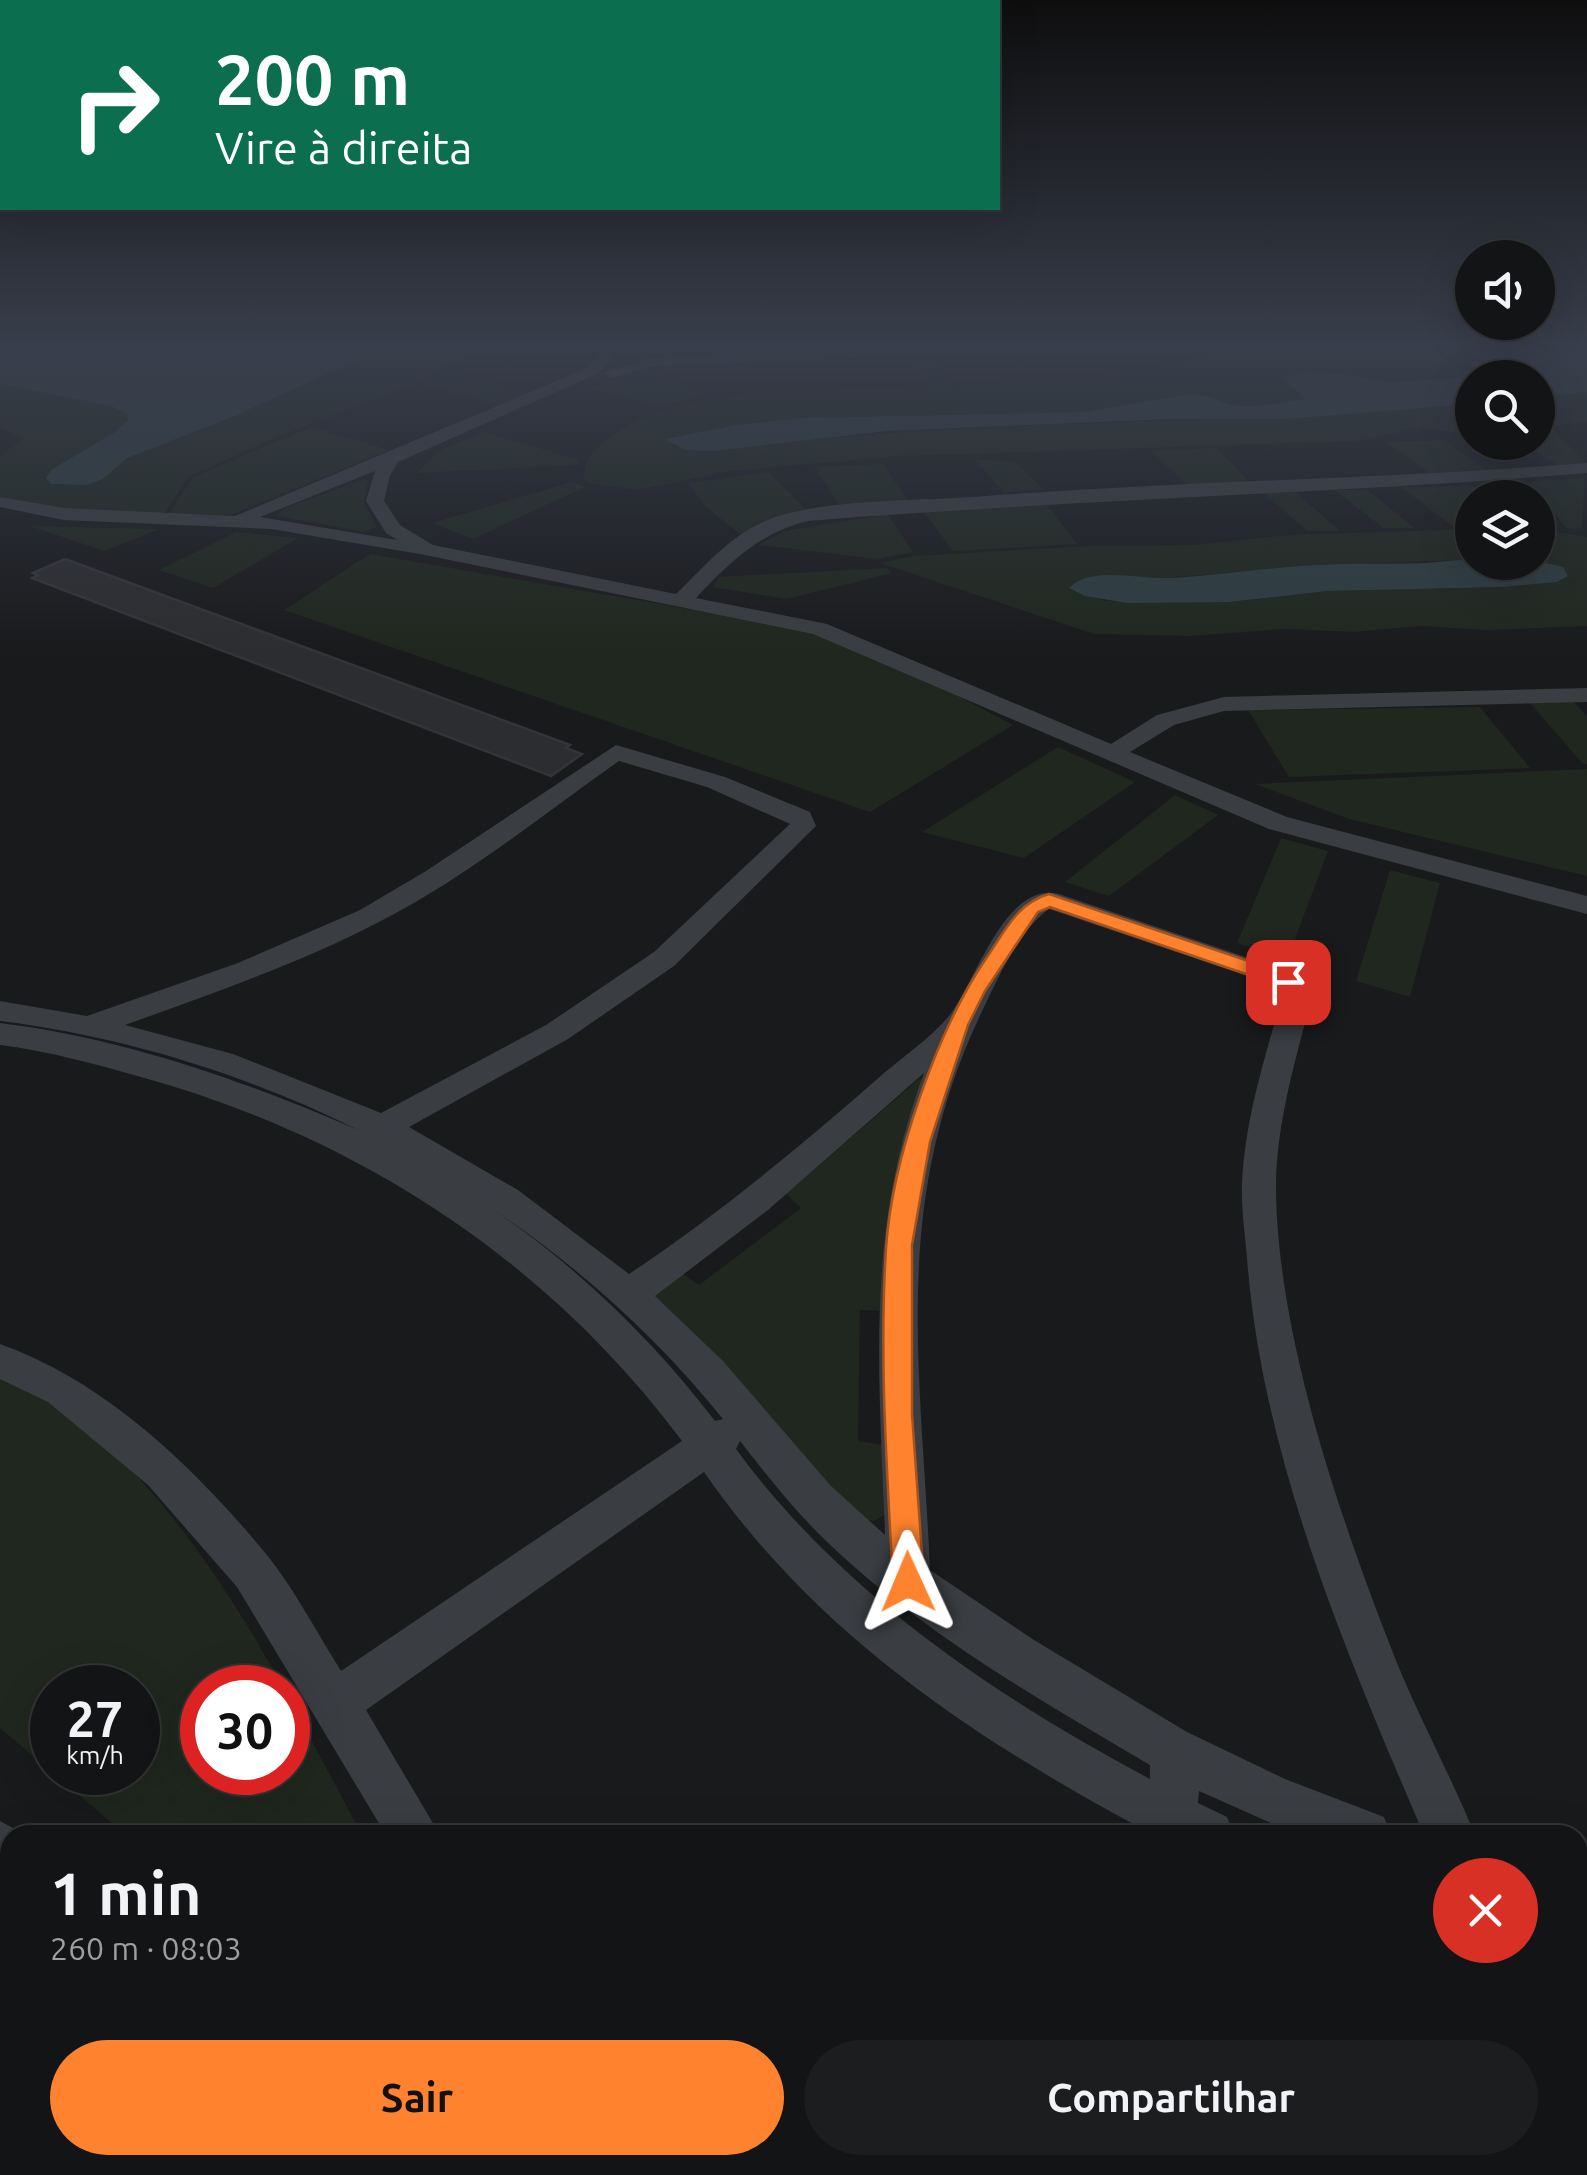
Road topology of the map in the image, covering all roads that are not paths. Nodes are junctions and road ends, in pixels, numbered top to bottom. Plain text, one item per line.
1 (433, 450) edge
2 (1587, 468) edge
3 (391, 470) junction
4 (0, 502) edge
5 (268, 516) junction
6 (402, 525) junction
7 (363, 539) junction
8 (427, 550) junction
9 (687, 594) junction
10 (1587, 695) edge
11 (1121, 747) junction
12 (1587, 884) edge
13 (1587, 905) edge
14 (0, 1011) edge
15 (957, 1025) junction
16 (90, 1026) junction
17 (0, 1034) edge
18 (373, 1135) junction
19 (627, 1295) junction
20 (0, 1361) edge
21 (745, 1416) junction
22 (708, 1449) junction
23 (908, 1582) junction
24 (334, 1704) junction
25 (1174, 1751) junction
26 (409, 1825) edge
27 (1187, 1825) edge
28 (1191, 1825) edge
29 (1340, 1825) edge
30 (1446, 1825) edge

1 - 3 street
2 - 9 street
3 - 5 street
3 - 6 street
4 - 5 street
5 - 7 street
6 - 7 street
6 - 8 street
6 - 9 street
7 - 8 street
8 - 9 street
9 - 11 street
10 - 11 street
11 - 12 street
11 - 13 street
14 - 16 street
15 - 19 street
15 - 23 street
15 - 30 street
16 - 18 street
16 - 18 street
17 - 18 street
18 - 19 street
18 - 22 street
19 - 21 street
20 - 24 street
21 - 22 street
21 - 23 street
22 - 24 street
22 - 27 street
23 - 25 street
24 - 26 street
25 - 28 street
25 - 29 street

